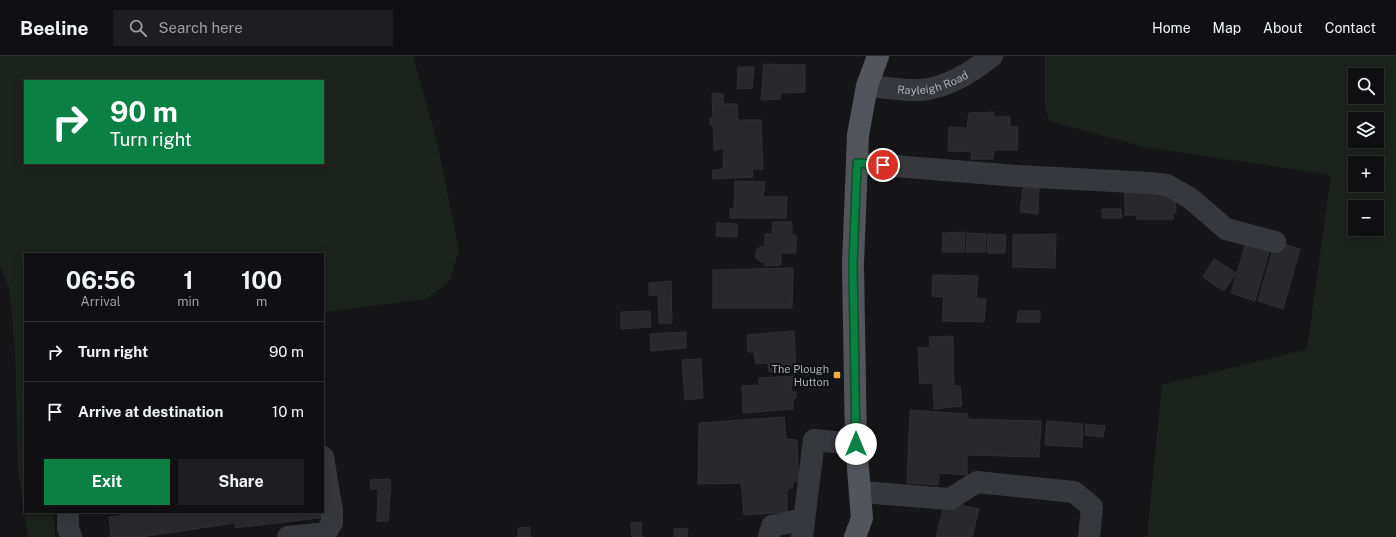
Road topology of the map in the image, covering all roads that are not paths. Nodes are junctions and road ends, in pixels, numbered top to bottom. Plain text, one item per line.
1 (878, 56) edge
2 (992, 56) edge
3 (867, 86) junction
4 (857, 163) junction
5 (1275, 242) dead end
6 (856, 444) junction
7 (324, 463) edge
8 (860, 492) junction
9 (68, 513) edge
10 (803, 528) edge
11 (71, 537) edge
12 (288, 537) edge
13 (319, 537) edge
14 (324, 537) edge
15 (769, 537) edge
16 (855, 537) edge
17 (1088, 537) edge

1 - 3 main road
2 - 3 street, Rayleigh Road
3 - 4 main road
4 - 5 street
4 - 6 main road
6 - 8 main road
6 - 10 street
7 - 14 street
8 - 16 main road
8 - 17 street
9 - 11 street
10 - 15 street
12 - 13 street

